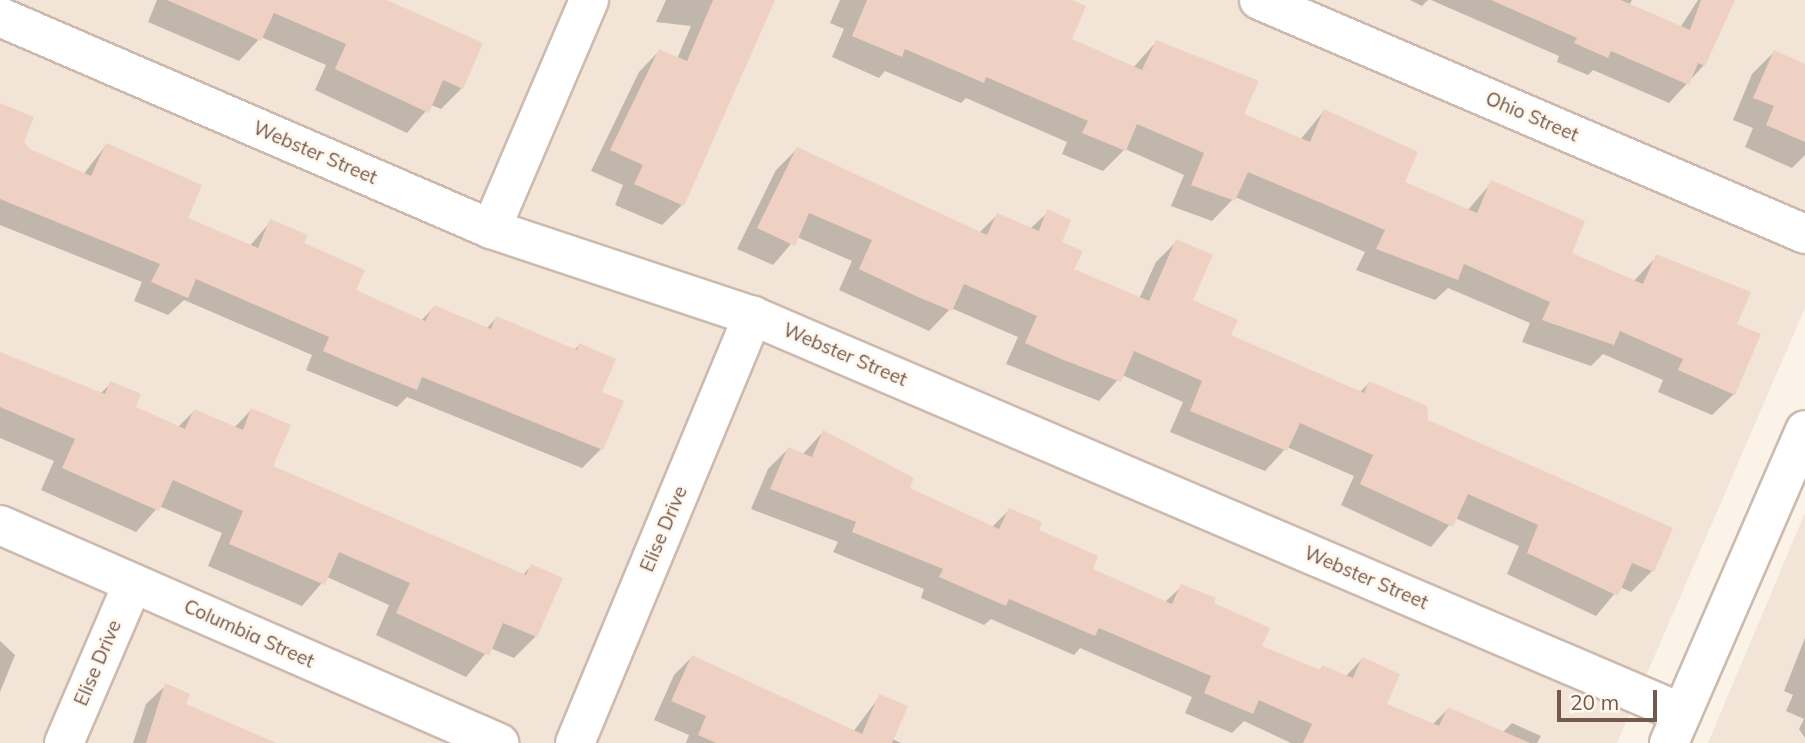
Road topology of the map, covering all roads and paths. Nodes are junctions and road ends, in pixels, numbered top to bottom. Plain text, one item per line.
1 (589, 0) edge
2 (1259, 0) edge
3 (0, 17) edge
4 (491, 229) junction
5 (1805, 234) edge
6 (753, 316) junction
7 (1805, 430) edge
8 (0, 525) edge
9 (133, 583) junction
10 (1675, 728) edge
11 (64, 743) edge
12 (499, 743) edge
13 (575, 743) edge

1 - 4 street
2 - 5 street, Ohio Street
3 - 4 street, Webster Street
4 - 6 street, Webster Street
6 - 10 street, Webster Street
6 - 13 street, Elise Drive
7 - 10 street
8 - 9 street, Columbia Street
9 - 11 street, Elise Drive
9 - 12 street, Columbia Street

